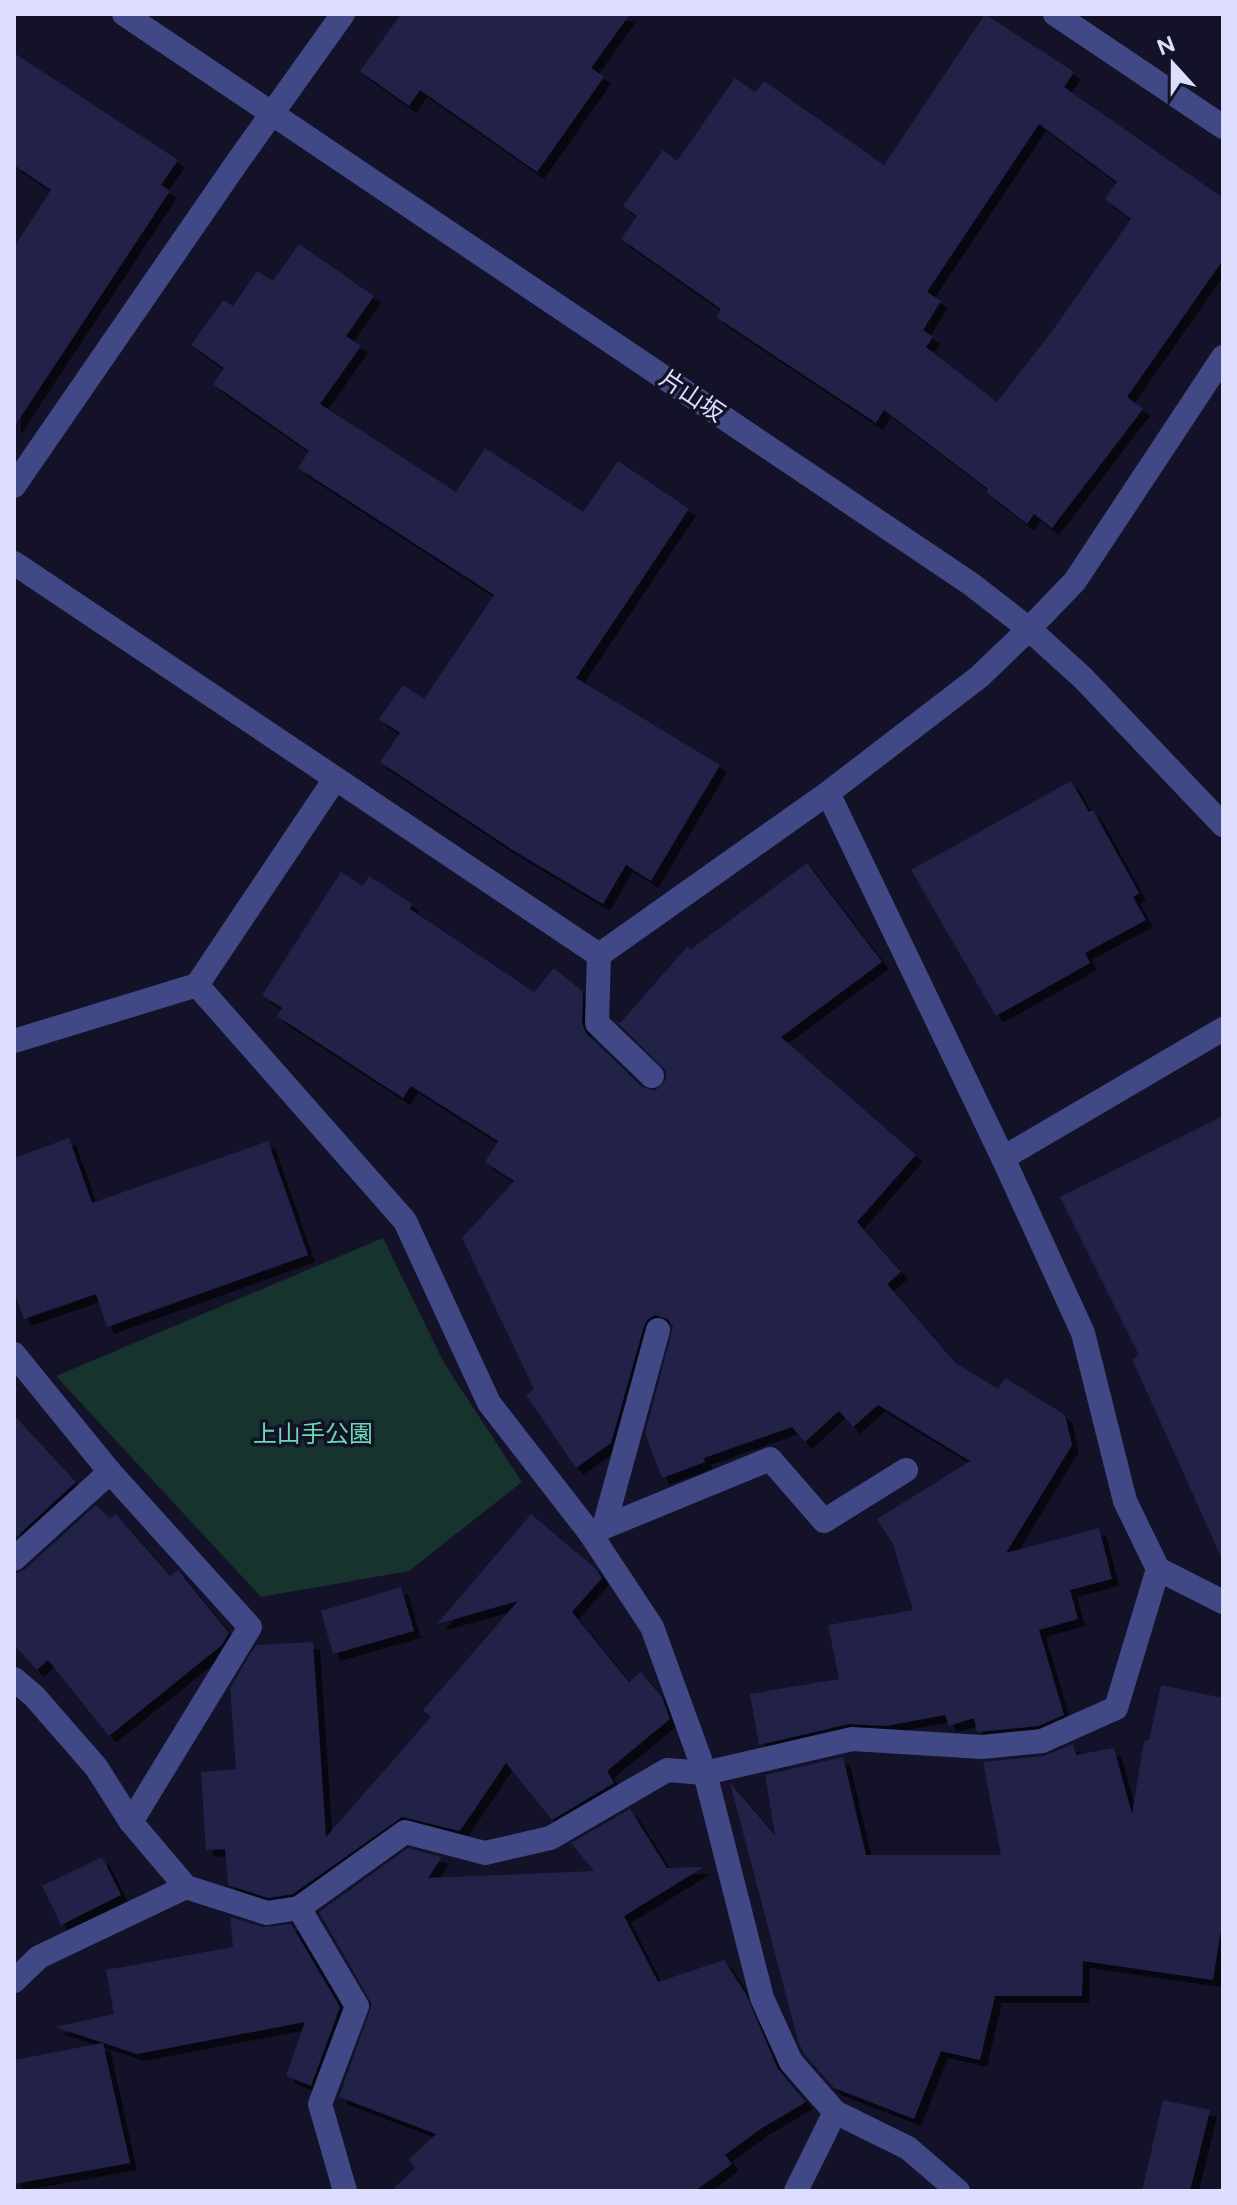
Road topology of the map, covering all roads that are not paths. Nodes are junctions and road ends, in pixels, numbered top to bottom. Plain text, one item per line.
1 (124, 14) edge
2 (343, 14) edge
3 (1055, 14) edge
4 (271, 113) junction
5 (1223, 127) edge
6 (1223, 357) edge
7 (14, 486) edge
8 (14, 563) edge
9 (1029, 629) junction
10 (335, 779) junction
11 (828, 793) junction
12 (1223, 825) edge
13 (599, 955) junction
14 (197, 985) junction
15 (1223, 1029) edge
16 (14, 1041) edge
17 (652, 1076) dead end
18 (1003, 1158) junction
19 (658, 1330) dead end
20 (14, 1354) edge
21 (906, 1470) dead end
22 (110, 1472) junction
23 (597, 1530) junction
24 (14, 1559) edge
25 (1158, 1569) junction
26 (1223, 1602) edge
27 (14, 1679) edge
28 (705, 1773) junction
29 (131, 1822) junction
30 (186, 1887) junction
31 (299, 1908) junction
32 (14, 1981) edge
33 (835, 2112) junction
34 (345, 2191) edge
35 (796, 2191) edge
36 (958, 2191) edge

1 - 4 street, 片山坂
2 - 4 street
3 - 5 street
4 - 7 street
4 - 9 street, 片山坂
6 - 9 street
8 - 10 street
9 - 11 street
9 - 12 street, 片山坂
10 - 13 street
10 - 14 street
11 - 13 street
11 - 18 street
13 - 17 street
14 - 16 street
14 - 23 street
15 - 18 street
18 - 25 street
19 - 23 street
20 - 22 street
21 - 23 street
22 - 24 street
22 - 29 street
23 - 28 street
25 - 26 street
25 - 28 street
27 - 29 street
28 - 31 street
28 - 33 street
29 - 30 street
30 - 31 street
30 - 32 street
31 - 34 street
33 - 35 street
33 - 36 street

